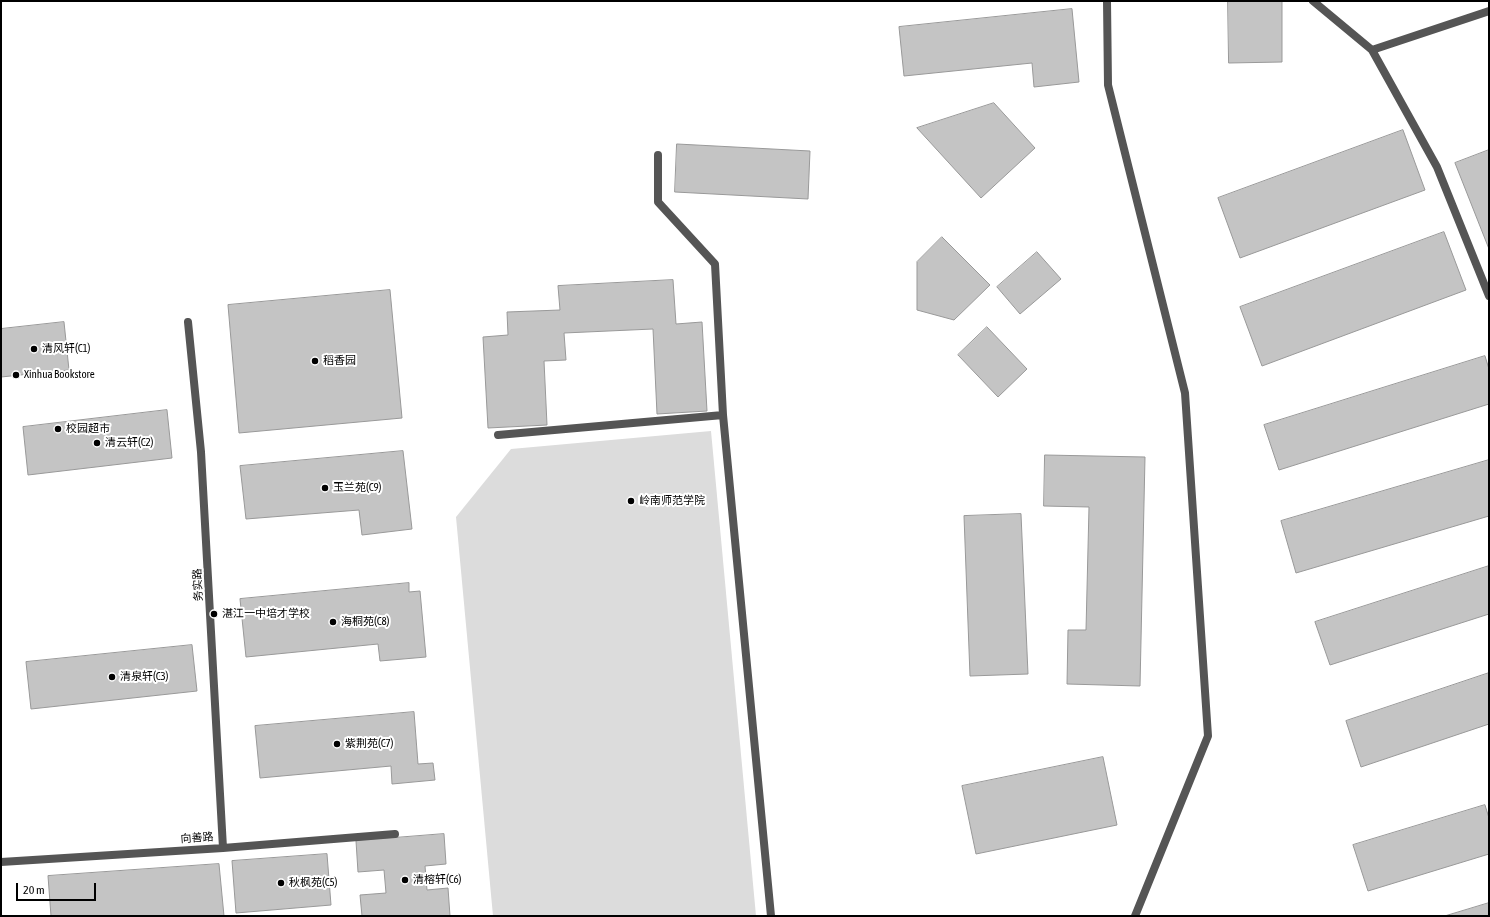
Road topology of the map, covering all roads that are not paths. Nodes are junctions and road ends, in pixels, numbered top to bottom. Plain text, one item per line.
1 (1107, 1) edge
2 (1313, 1) edge
3 (1489, 11) edge
4 (1372, 50) junction
5 (658, 155) dead end
6 (1489, 296) edge
7 (188, 322) dead end
8 (723, 415) junction
9 (498, 435) dead end
10 (394, 834) dead end
11 (223, 848) junction
12 (1, 862) edge
13 (771, 916) edge
14 (1135, 916) edge

1 - 14 street
2 - 4 street
3 - 4 street
4 - 6 street
5 - 8 street
7 - 11 street, 务实路
8 - 9 street
8 - 13 street
10 - 11 street, 向善路
11 - 12 street, 向善路

